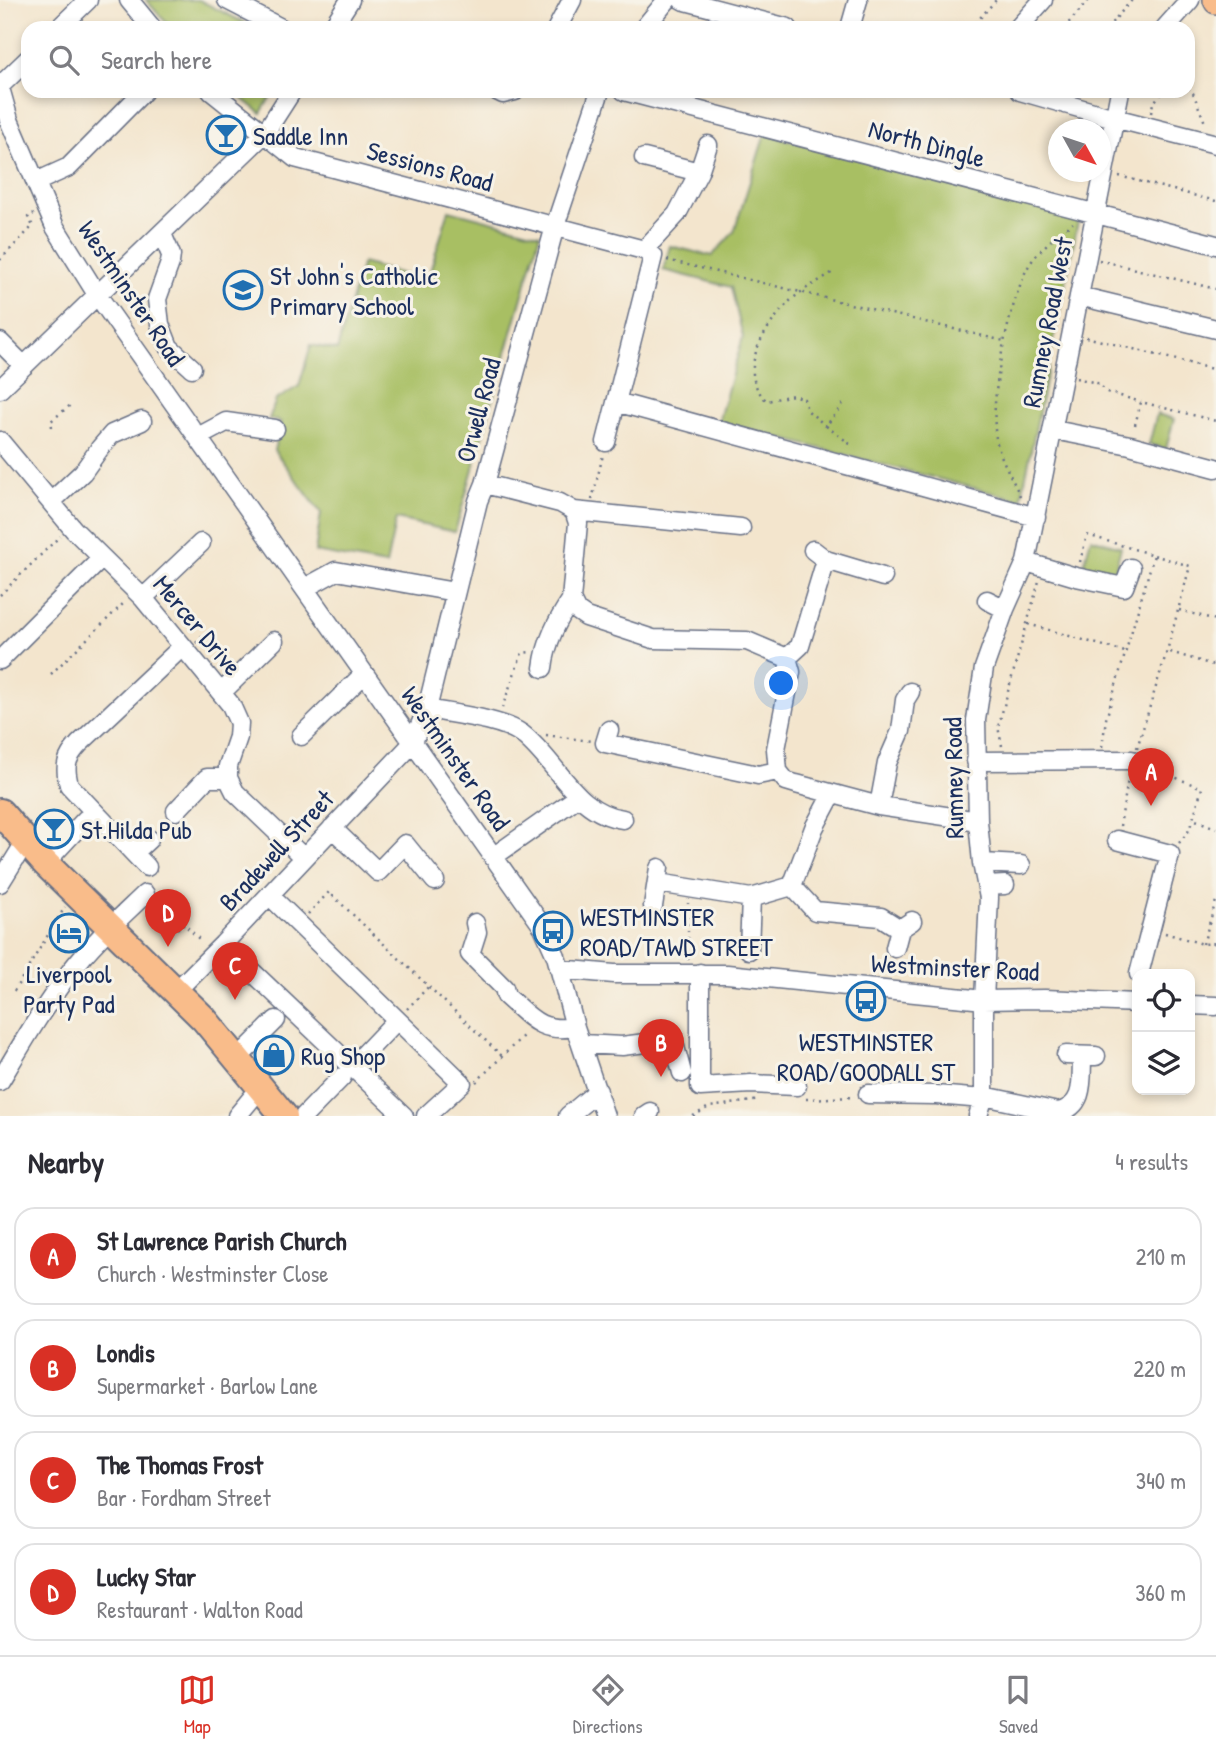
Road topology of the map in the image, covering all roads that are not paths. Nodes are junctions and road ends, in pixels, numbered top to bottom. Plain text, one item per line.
1 (88, 0) edge
2 (129, 0) edge
3 (227, 0) edge
4 (350, 0) edge
5 (572, 0) edge
6 (667, 0) edge
7 (682, 0) edge
8 (858, 0) edge
9 (1043, 0) edge
10 (1190, 0) edge
11 (66, 21) edge
12 (146, 21) edge
13 (268, 21) edge
14 (336, 21) edge
15 (562, 21) edge
16 (650, 21) edge
17 (762, 21) edge
18 (852, 21) edge
19 (1024, 21) edge
20 (1171, 21) edge
21 (21, 66) edge
22 (0, 87) edge
23 (137, 98) edge
24 (220, 98) edge
25 (288, 98) edge
26 (598, 98) edge
27 (651, 98) edge
28 (1044, 98) edge
29 (1118, 98) edge
30 (1114, 118) junction
31 (265, 133) junction
32 (1210, 143) edge
33 (708, 145) dead end
34 (644, 158) dead end
35 (699, 172) junction
36 (36, 182) junction
37 (1095, 213) junction
38 (555, 226) junction
39 (162, 234) junction
40 (1216, 245) edge
41 (649, 253) junction
42 (98, 296) junction
43 (1079, 296) junction
44 (1216, 329) edge
45 (0, 342) edge
46 (24, 366) junction
47 (192, 369) dead end
48 (0, 389) edge
49 (616, 402) junction
50 (142, 421) dead end
51 (275, 429) dead end
52 (1054, 430) junction
53 (198, 437) junction
54 (0, 441) edge
55 (606, 442) road end
56 (1216, 468) edge
57 (485, 484) junction
58 (52, 501) junction
59 (581, 512) junction
60 (1036, 517) junction
61 (735, 523) dead end
62 (198, 554) dead end
63 (102, 558) junction
64 (1026, 562) junction
65 (1130, 568) dead end
66 (875, 579) dead end
67 (305, 589) junction
68 (455, 593) junction
69 (139, 594) junction
70 (571, 600) junction
71 (987, 600) dead end
72 (1005, 609) junction
73 (182, 646) junction
74 (270, 654) dead end
75 (539, 658) road end
76 (787, 658) junction
77 (0, 660) edge
78 (364, 674) junction
79 (912, 688) dead end
80 (222, 692) junction
81 (92, 707) dead end
82 (428, 709) junction
83 (105, 720) junction
84 (301, 736) dead end
85 (607, 736) road end
86 (412, 744) junction
87 (1132, 760) road end
88 (976, 761) junction
89 (778, 771) junction
90 (228, 778) junction
91 (832, 794) junction
92 (578, 797) junction
93 (879, 806) junction
94 (176, 811) dead end
95 (0, 812) edge
96 (86, 819) dead end
97 (623, 819) dead end
98 (978, 821) junction
99 (332, 828) junction
100 (149, 839) dead end
101 (1117, 840) road end
102 (26, 841) junction
103 (134, 853) junction
104 (493, 856) junction
105 (304, 858) junction
106 (45, 863) junction
107 (982, 863) junction
108 (1021, 865) dead end
109 (147, 867) dead end
110 (435, 881) dead end
111 (0, 883) edge
112 (792, 886) junction
113 (145, 894) dead end
114 (269, 895) junction
115 (751, 898) junction
116 (653, 906) dead end
117 (475, 923) dead end
118 (111, 926) junction
119 (895, 948) road end
120 (218, 949) junction
121 (749, 950) dead end
122 (558, 969) junction
123 (1140, 969) edge
124 (694, 973) junction
125 (176, 991) junction
126 (984, 1000) junction
127 (1132, 1000) edge
128 (1195, 1005) edge
129 (1216, 1006) edge
130 (275, 1020) dead end
131 (393, 1025) junction
132 (578, 1036) junction
133 (1081, 1056) dead end
134 (238, 1058) junction
135 (347, 1072) junction
136 (681, 1073) dead end
137 (0, 1081) edge
138 (797, 1086) dead end
139 (261, 1087) junction
140 (598, 1091) junction
141 (868, 1094) dead end
142 (982, 1104) edge
143 (237, 1116) edge
144 (284, 1116) edge
145 (304, 1116) edge
146 (404, 1116) edge
147 (426, 1116) edge
148 (568, 1116) edge
149 (605, 1116) edge

1 - 11 street
2 - 12 street
3 - 13 street
4 - 14 street
5 - 15 street
6 - 16 street
7 - 17 street
8 - 18 street
9 - 19 street
10 - 20 street
21 - 22 street
22 - 36 street, Westminster Road
23 - 36 street
24 - 31 street, Sessions Road
25 - 31 street
26 - 38 street, Orwell Road
27 - 37 street, North Dingle
28 - 30 street
29 - 30 street, Rumney Road West
30 - 32 street
30 - 37 street, Rumney Road West
31 - 38 street, Sessions Road
31 - 39 street
33 - 35 street
34 - 35 street
35 - 41 street
36 - 42 street, Westminster Road
37 - 40 street, North Dingle
37 - 43 street, Rumney Road West
38 - 41 street, Sessions Road
38 - 57 street, Orwell Road
39 - 42 street
39 - 47 street
41 - 49 street
42 - 46 street
42 - 53 street, Westminster Road
43 - 44 street
43 - 52 street, Rumney Road West
45 - 46 street
46 - 48 street
49 - 55 street
49 - 60 street
50 - 58 street
51 - 53 street
52 - 56 street
52 - 60 street, Rumney Road West
53 - 67 street, Westminster Road
54 - 58 street, Mercer Drive
57 - 59 street
57 - 68 street, Orwell Road
58 - 63 street, Mercer Drive
59 - 61 street
59 - 70 street
60 - 64 street, Rumney Road West
62 - 69 street
63 - 69 street, Mercer Drive
63 - 77 street
64 - 65 street
64 - 72 street, Rumney Road
66 - 76 street
67 - 68 street
67 - 78 street, Westminster Road
68 - 82 street, Orwell Road
69 - 73 street, Mercer Drive
70 - 75 street
70 - 76 street
71 - 72 street
72 - 88 street, Rumney Road
73 - 80 street, Mercer Drive
73 - 83 street
74 - 80 street
76 - 89 street
78 - 84 street
78 - 86 street, Westminster Road
79 - 93 street
80 - 90 street, Mercer Drive
81 - 83 street
82 - 86 street, Orwell Road
82 - 92 street
83 - 103 street
85 - 89 street
86 - 99 street, Bradewell Street
86 - 104 street, Westminster Road
87 - 88 street
88 - 98 street, Rumney Road
89 - 91 street
90 - 94 street
90 - 105 street
91 - 93 street
91 - 112 street
92 - 97 street
92 - 104 street
93 - 98 street
95 - 102 highway
96 - 106 street
98 - 107 street, Rumney Road
99 - 105 street, Bradewell Street
99 - 110 street
100 - 103 street
101 - 123 street
102 - 106 highway
102 - 111 street
103 - 109 street
104 - 122 street, Westminster Road
105 - 114 street, Bradewell Street
106 - 118 highway
107 - 108 street
107 - 126 street, Rumney Road
112 - 115 street
112 - 119 street
113 - 118 street
114 - 120 street, Bradewell Street
114 - 131 street
115 - 116 street
115 - 121 street
117 - 132 street
118 - 125 highway
118 - 137 street
120 - 125 street, Bradewell Street
120 - 135 street
122 - 124 street, Westminster Road
122 - 132 street
124 - 126 street, Westminster Road
124 - 138 street
125 - 134 highway
126 - 127 street, Westminster Road
126 - 142 street, Rumney Road
128 - 129 street
130 - 134 street
131 - 135 street
131 - 147 street
132 - 136 street
132 - 140 street
133 - 142 street
134 - 139 highway
135 - 145 street
135 - 146 street
139 - 143 street
139 - 144 highway
140 - 148 street
140 - 149 street
141 - 142 street

